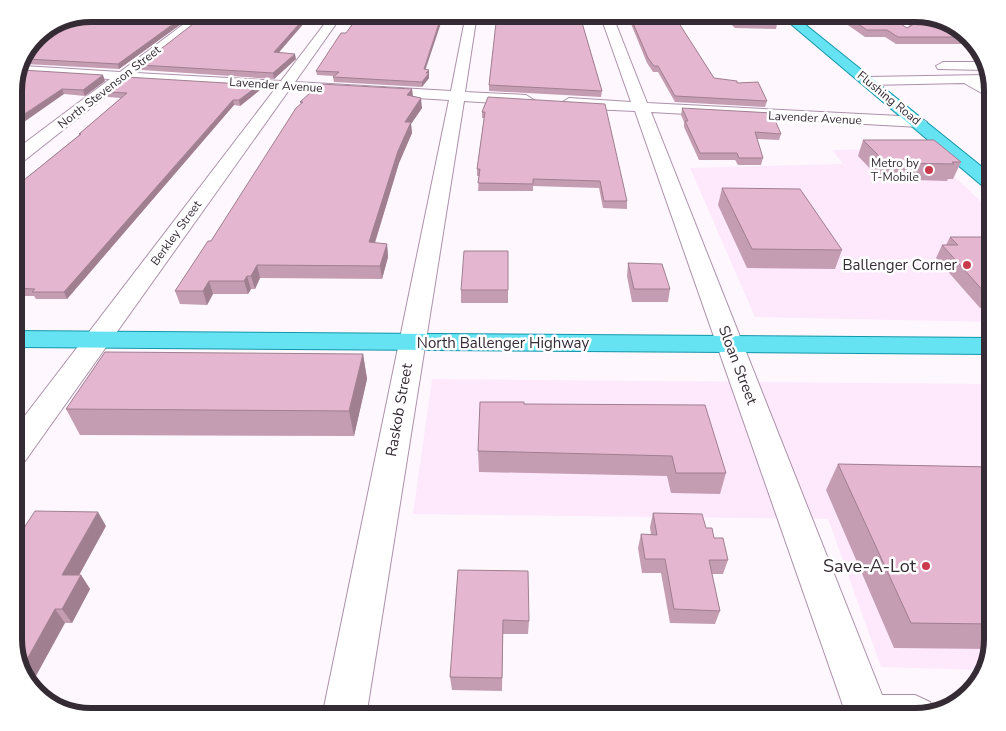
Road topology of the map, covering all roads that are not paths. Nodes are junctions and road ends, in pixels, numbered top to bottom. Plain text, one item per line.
1 (194, 22) edge
2 (332, 22) edge
3 (471, 22) edge
4 (609, 22) edge
5 (796, 22) edge
6 (978, 66) edge
7 (26, 70) edge
8 (123, 76) junction
9 (964, 79) junction
10 (982, 79) edge
11 (868, 81) junction
12 (284, 86) junction
13 (984, 90) edge
14 (457, 96) junction
15 (539, 101) edge
16 (558, 102) edge
17 (640, 107) junction
18 (919, 122) junction
19 (23, 153) edge
20 (984, 177) edge
21 (23, 339) edge
22 (98, 340) junction
23 (411, 342) junction
24 (730, 344) junction
25 (984, 346) edge
26 (23, 442) edge
27 (346, 708) edge
28 (866, 708) edge

1 - 8 street, North Stevenson Street
2 - 12 street, Berkley Street
3 - 14 street, Raskob Street
4 - 17 street, Sloan Street
5 - 11 main road, Flushing Road
6 - 9 street
7 - 8 street, Lavender Avenue
8 - 12 street, Lavender Avenue
8 - 19 street, North Stevenson Street
9 - 10 street
9 - 11 street
9 - 13 street
11 - 18 main road, Flushing Road
12 - 14 street, Lavender Avenue
12 - 22 street, Berkley Street
14 - 15 street, Lavender Avenue
14 - 23 street, Raskob Street
16 - 17 street, Lavender Avenue
17 - 18 street, Lavender Avenue
17 - 24 street, Sloan Street
18 - 20 main road, Flushing Road
21 - 22 main road, North Ballenger Highway
22 - 23 main road, North Ballenger Highway
22 - 26 street, Berkley Street
23 - 24 main road, North Ballenger Highway
23 - 27 street, Raskob Street
24 - 25 main road, North Ballenger Highway
24 - 28 street, Sloan Street

